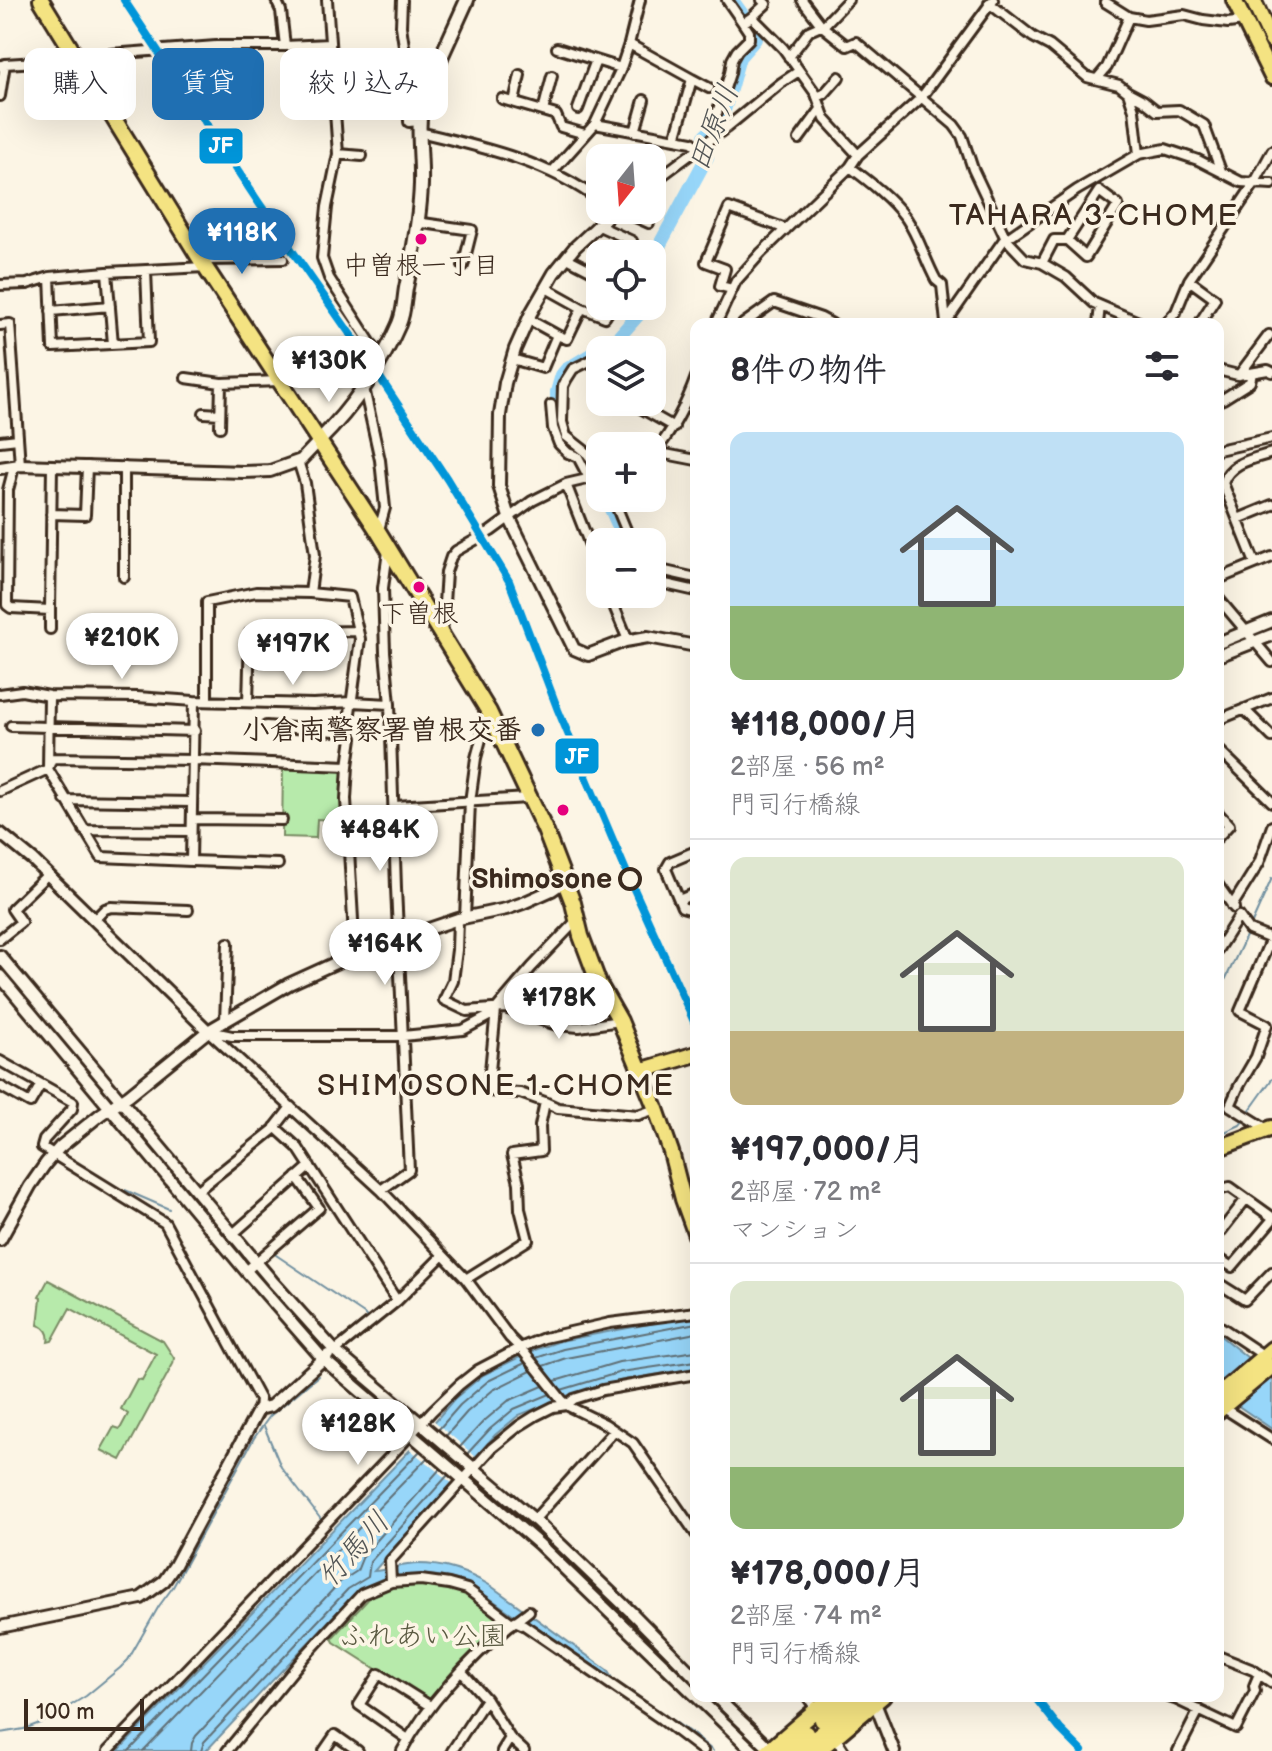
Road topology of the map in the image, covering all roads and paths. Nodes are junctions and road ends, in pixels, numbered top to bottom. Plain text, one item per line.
1 (41, 0) edge
2 (276, 0) edge
3 (327, 0) edge
4 (402, 0) edge
5 (467, 0) edge
6 (640, 0) edge
7 (727, 0) edge
8 (762, 0) edge
9 (802, 0) edge
10 (847, 0) edge
11 (1234, 0) edge
12 (1253, 0) edge
13 (991, 2) edge
14 (1105, 2) edge
15 (752, 17) junction
16 (1129, 17) junction
17 (1244, 21) junction
18 (743, 23) junction
19 (822, 26) junction
20 (1272, 41) edge
21 (330, 44) junction
22 (629, 44) junction
23 (285, 46) junction
24 (71, 48) edge
25 (557, 48) dead end
26 (136, 52) edge
27 (789, 57) junction
28 (596, 60) junction
29 (24, 63) edge
30 (3, 65) edge
31 (621, 68) junction
32 (799, 71) junction
33 (520, 75) dead end
34 (552, 76) dead end
35 (839, 77) dead end
36 (1272, 77) edge
37 (692, 79) junction
38 (1097, 79) junction
39 (709, 88) dead end
40 (1128, 92) junction
41 (0, 96) edge
42 (817, 97) junction
43 (921, 98) junction
44 (502, 99) dead end
45 (644, 100) dead end
46 (514, 102) junction
47 (578, 109) dead end
48 (821, 109) junction
49 (543, 111) junction
50 (717, 113) dead end
51 (115, 120) edge
52 (595, 124) junction
53 (419, 126) junction
54 (635, 132) junction
55 (585, 134) junction
56 (675, 139) junction
57 (799, 139) dead end
58 (700, 148) junction
59 (1272, 151) edge
60 (338, 154) junction
61 (1139, 154) junction
62 (858, 155) junction
63 (362, 156) dead end
64 (850, 167) junction
65 (1221, 171) junction
66 (552, 172) junction
67 (666, 173) edge
68 (1254, 184) junction
69 (1272, 184) edge
70 (586, 193) edge
71 (416, 222) junction
72 (597, 225) joint
73 (786, 229) junction
74 (1006, 239) junction
75 (630, 240) edge
76 (1067, 240) junction
77 (567, 258) junction
78 (283, 259) dead end
79 (1042, 263) junction
80 (203, 264) junction
81 (463, 266) dead end
82 (586, 268) edge
83 (146, 271) junction
84 (107, 272) junction
85 (50, 277) junction
86 (1189, 280) junction
87 (0, 285) edge
88 (546, 288) junction
89 (732, 289) junction
90 (110, 306) junction
91 (1100, 306) junction
92 (582, 308) junction
93 (586, 310) edge
94 (51, 311) junction
95 (719, 318) edge
96 (751, 318) edge
97 (821, 318) edge
98 (945, 318) edge
99 (950, 318) edge
100 (1099, 318) edge
101 (1129, 318) edge
102 (1170, 318) edge
103 (1203, 318) edge
104 (528, 319) junction
105 (0, 325) edge
106 (557, 335) junction
107 (1269, 335) dead end
108 (113, 344) junction
109 (381, 359) junction
110 (512, 359) junction
111 (586, 363) edge
112 (1224, 372) edge
113 (1272, 372) edge
114 (1252, 373) junction
115 (1238, 375) junction
116 (186, 378) dead end
117 (281, 380) junction
118 (221, 383) junction
119 (363, 388) junction
120 (690, 394) edge
121 (1224, 398) edge
122 (551, 405) dead end
123 (204, 413) dead end
124 (220, 414) junction
125 (655, 416) edge
126 (220, 427) dead end
127 (674, 427) junction
128 (666, 437) edge
129 (1272, 438) edge
130 (18, 439) junction
131 (0, 441) edge
132 (319, 441) junction
133 (1224, 449) edge
134 (586, 452) edge
135 (1272, 453) edge
136 (666, 455) edge
137 (690, 459) edge
138 (298, 461) junction
139 (17, 466) junction
140 (52, 466) junction
141 (87, 466) junction
142 (124, 467) junction
143 (0, 468) edge
144 (586, 472) edge
145 (586, 479) edge
146 (1224, 480) edge
147 (566, 484) junction
148 (1224, 485) edge
149 (1272, 505) edge
150 (51, 514) junction
151 (509, 517) junction
152 (1238, 519) junction
153 (376, 528) junction
154 (586, 535) edge
155 (388, 550) junction
156 (1272, 557) edge
157 (1255, 563) junction
158 (666, 571) edge
159 (3, 575) edge
160 (1224, 576) edge
161 (124, 577) dead end
162 (690, 577) edge
163 (666, 584) edge
164 (690, 590) edge
165 (310, 593) junction
166 (1224, 605) edge
167 (615, 608) edge
168 (50, 610) junction
169 (1272, 621) edge
170 (50, 629) dead end
171 (358, 631) junction
172 (1246, 632) junction
173 (442, 635) junction
174 (1272, 635) edge
175 (628, 640) junction
176 (1224, 641) edge
177 (1255, 642) junction
178 (690, 645) edge
179 (1224, 654) edge
180 (1272, 662) edge
181 (0, 694) edge
182 (49, 696) junction
183 (1272, 698) edge
184 (194, 701) junction
185 (207, 701) junction
186 (248, 702) junction
187 (352, 702) junction
188 (390, 704) junction
189 (1244, 709) junction
190 (489, 712) junction
191 (1224, 717) edge
192 (11, 726) dead end
193 (266, 726) dead end
194 (49, 727) junction
195 (195, 731) junction
196 (349, 732) junction
197 (1272, 737) edge
198 (1224, 755) edge
199 (193, 760) junction
200 (348, 766) junction
201 (48, 769) junction
202 (0, 791) edge
203 (528, 798) junction
204 (65, 800) junction
205 (192, 802) junction
206 (470, 802) junction
207 (1272, 802) edge
208 (395, 806) junction
209 (192, 819) junction
210 (282, 820) dead end
211 (1272, 826) edge
212 (84, 830) junction
213 (191, 831) junction
214 (0, 833) edge
215 (690, 855) edge
216 (191, 861) junction
217 (278, 864) dead end
218 (48, 874) junction
219 (565, 881) junction
220 (1224, 894) edge
221 (690, 895) edge
222 (679, 900) junction
223 (1232, 906) junction
224 (690, 909) edge
225 (188, 910) dead end
226 (1239, 916) junction
227 (461, 918) junction
228 (95, 919) junction
229 (577, 920) junction
230 (1271, 937) edge
231 (399, 938) junction
232 (0, 939) edge
233 (1224, 940) edge
234 (228, 943) dead end
235 (355, 954) junction
236 (0, 956) edge
237 (0, 976) edge
238 (496, 1009) junction
239 (225, 1021) junction
240 (620, 1021) junction
241 (1270, 1026) edge
242 (208, 1031) junction
243 (403, 1036) junction
244 (690, 1056) edge
245 (0, 1061) edge
246 (640, 1071) junction
247 (0, 1086) edge
248 (40, 1086) junction
249 (122, 1101) junction
250 (545, 1102) junction
251 (291, 1107) junction
252 (110, 1108) junction
253 (656, 1109) junction
254 (275, 1127) junction
255 (1270, 1129) edge
256 (1224, 1146) edge
257 (53, 1154) junction
258 (310, 1166) junction
259 (297, 1177) junction
260 (1224, 1188) edge
261 (381, 1190) junction
262 (197, 1191) junction
263 (1246, 1199) junction
264 (690, 1218) edge
265 (1272, 1219) edge
266 (1224, 1227) edge
267 (233, 1234) junction
268 (0, 1240) edge
269 (443, 1255) junction
270 (1224, 1262) edge
271 (257, 1263) junction
272 (246, 1271) junction
273 (1272, 1272) edge
274 (466, 1279) junction
275 (1224, 1287) edge
276 (397, 1301) junction
277 (690, 1313) edge
278 (1224, 1329) edge
279 (522, 1350) junction
280 (335, 1351) junction
281 (323, 1359) junction
282 (1268, 1360) edge
283 (690, 1375) edge
284 (1224, 1401) edge
285 (564, 1402) junction
286 (1224, 1408) edge
287 (259, 1409) junction
288 (421, 1424) junction
289 (614, 1431) junction
290 (412, 1435) junction
291 (1272, 1439) edge
292 (472, 1467) junction
293 (463, 1478) junction
294 (534, 1520) junction
295 (690, 1525) edge
296 (391, 1582) junction
297 (529, 1611) dead end
298 (515, 1621) junction
299 (0, 1627) edge
300 (1224, 1658) edge
301 (462, 1672) junction
302 (690, 1672) edge
303 (1259, 1674) junction
304 (1272, 1683) edge
305 (690, 1690) edge
306 (486, 1699) junction
307 (702, 1702) edge
308 (721, 1702) edge
309 (811, 1702) edge
310 (825, 1702) edge
311 (843, 1702) edge
312 (868, 1702) edge
313 (870, 1702) edge
314 (876, 1702) edge
315 (1180, 1702) edge
316 (430, 1706) junction
317 (816, 1709) junction
318 (1199, 1710) junction
319 (835, 1737) junction
320 (510, 1738) junction
321 (408, 1739) junction
322 (1182, 1750) edge
323 (108, 1751) edge
324 (227, 1751) edge
325 (324, 1751) edge
326 (358, 1751) edge
327 (402, 1751) edge
328 (452, 1751) edge
329 (502, 1751) edge
330 (524, 1751) edge
331 (703, 1751) edge
332 (753, 1751) edge
333 (774, 1751) edge
334 (800, 1751) edge
335 (818, 1751) edge
336 (844, 1751) edge
337 (894, 1751) edge

1 - 24 main road
2 - 23 street
3 - 21 street
4 - 53 street
5 - 53 main road
6 - 22 street
7 - 18 street
8 - 15 street
9 - 19 street
10 - 19 street
11 - 17 main road
12 - 20 main road
13 - 38 street
13 - 43 street
14 - 16 street
15 - 18 street
15 - 27 street
16 - 17 street
16 - 38 street
17 - 36 main road
18 - 50 street
19 - 27 street
19 - 43 street
21 - 23 street
21 - 60 street
22 - 31 street
22 - 37 street
23 - 26 street
25 - 28 street
27 - 32 street
28 - 31 street
28 - 47 street
29 - 30 street
30 - 41 street
31 - 52 street
32 - 42 street
32 - 58 street
33 - 46 street
34 - 49 street
35 - 42 street
37 - 39 street
37 - 56 street
38 - 40 street
40 - 61 street
40 - 65 street
42 - 48 street
43 - 62 street
43 - 74 street
44 - 46 street
45 - 54 street
46 - 49 street
48 - 57 street
48 - 62 street
49 - 55 street
51 - 80 main road
52 - 54 street
52 - 55 street
53 - 66 street
53 - 71 main road
54 - 56 street
55 - 66 street
56 - 58 street
58 - 67 street
59 - 68 street
60 - 63 street
60 - 109 street
61 - 65 street
61 - 74 street
62 - 64 street
64 - 73 street
64 - 98 street
65 - 68 street
66 - 70 street
68 - 69 street
68 - 86 street
71 - 81 street
71 - 109 main road
72 - 75 street
72 - 77 street
73 - 89 street
73 - 89 street
74 - 79 street
74 - 99 street
76 - 76 street
76 - 79 street
77 - 82 street
77 - 88 street
78 - 80 street
79 - 91 street
80 - 83 street
80 - 117 main road
83 - 84 street
83 - 108 street
84 - 85 street
84 - 90 street
85 - 87 street
85 - 94 street
86 - 102 street
86 - 103 street
88 - 92 street
88 - 104 street
89 - 95 street
90 - 94 street
90 - 108 street
91 - 100 street
91 - 101 street
92 - 93 street
92 - 106 street
94 - 108 street
96 - 97 street
104 - 106 street
104 - 110 street
105 - 130 street
106 - 110 street
107 - 115 street
109 - 119 main road
110 - 151 street
111 - 134 street
112 - 115 street
113 - 114 street
114 - 115 street
114 - 121 street
116 - 118 street
117 - 118 street
117 - 132 main road
118 - 124 street
119 - 132 main road
119 - 153 street
120 - 127 street
122 - 144 street
123 - 124 street
124 - 126 street
125 - 127 street
127 - 128 street
129 - 133 street
130 - 131 street
130 - 139 street
132 - 138 street
132 - 153 main road
135 - 146 street
136 - 137 street
138 - 142 street
138 - 165 street
139 - 140 street
139 - 143 street
139 - 159 street
140 - 141 street
140 - 150 street
141 - 142 street
141 - 150 street
142 - 161 street
145 - 147 street
147 - 151 street
147 - 154 street
148 - 152 street
149 - 152 street
150 - 168 street
151 - 173 street
151 - 175 street
152 - 157 street
153 - 155 main road
155 - 173 main road
155 - 188 street
156 - 157 street
157 - 160 street
158 - 162 street
159 - 168 street
163 - 164 street
165 - 171 street
165 - 185 street
166 - 172 street
167 - 175 street
168 - 170 street
169 - 172 street
171 - 186 street
171 - 187 street
172 - 176 street
172 - 177 street
173 - 190 main road
174 - 177 street
175 - 178 street
177 - 179 street
177 - 180 street
181 - 182 street
182 - 184 street
182 - 194 street
183 - 189 street
184 - 185 street
184 - 195 street
185 - 186 street
186 - 187 street
187 - 188 street
187 - 196 street
188 - 208 street
189 - 191 street
189 - 197 street
190 - 203 main road
190 - 206 street
192 - 194 street
193 - 196 street
194 - 195 street
194 - 201 street
195 - 199 street
196 - 200 street
198 - 207 street
199 - 200 street
199 - 201 street
199 - 205 street
200 - 235 street
201 - 202 street
201 - 204 street
203 - 206 street
203 - 219 main road
204 - 205 street
204 - 212 street
205 - 209 street
206 - 208 street
206 - 227 street
208 - 231 street
209 - 210 street
209 - 213 street
211 - 223 street
212 - 213 street
212 - 216 street
213 - 216 street
214 - 218 street
215 - 222 street
216 - 217 street
218 - 228 street
218 - 232 street
219 - 227 street
219 - 229 main road
220 - 223 street
221 - 222 street
222 - 224 street
223 - 226 street
225 - 228 street
226 - 230 street
226 - 233 street
227 - 231 street
227 - 238 street
228 - 242 street
229 - 238 street
229 - 240 main road
230 - 241 street
231 - 235 street
231 - 243 street
234 - 239 street
235 - 239 street
236 - 249 street
237 - 252 street
238 - 240 street
238 - 243 street
238 - 250 street
239 - 242 street
240 - 246 main road
241 - 255 street
242 - 243 street
242 - 249 street
242 - 251 street
243 - 261 street
244 - 246 main road
245 - 248 street
246 - 253 main road
247 - 248 street
248 - 257 street
249 - 252 street
249 - 262 street
250 - 253 street
250 - 274 street
251 - 254 street
251 - 261 street
252 - 257 street
252 - 272 street
253 - 264 main road
254 - 258 street
254 - 262 street
255 - 256 main road
257 - 268 street
257 - 287 street
258 - 259 street
258 - 276 street
259 - 267 street
259 - 271 street
260 - 263 street
261 - 269 street
262 - 267 street
263 - 265 street
263 - 266 street
265 - 270 street
267 - 271 street
269 - 274 street
269 - 276 street
271 - 272 street
271 - 280 street
272 - 281 street
273 - 275 street
274 - 279 street
276 - 280 street
277 - 279 street
278 - 282 street
279 - 285 street
279 - 288 street
280 - 281 street
280 - 288 street
281 - 287 street
281 - 290 street
282 - 284 main road
283 - 285 street
285 - 289 street
285 - 292 street
286 - 291 street
287 - 299 street
288 - 290 street
288 - 292 street
289 - 294 street
289 - 295 street
290 - 293 street
290 - 323 street
292 - 293 street
292 - 294 street
293 - 296 street
293 - 305 street
294 - 302 street
296 - 298 street
296 - 324 street
297 - 298 street
298 - 301 street
298 - 331 street
300 - 303 street
301 - 306 street
301 - 316 street
303 - 304 street
303 - 318 street
306 - 320 street
306 - 328 street
307 - 332 street
308 - 333 street
309 - 317 street
310 - 317 main road
311 - 333 main road
312 - 334 main road
313 - 319 main road
314 - 337 street
315 - 318 street
316 - 321 street
316 - 321 street
317 - 333 main road
318 - 322 street
319 - 335 main road
319 - 336 street
320 - 329 street
320 - 330 street
321 - 327 street
325 - 326 street

